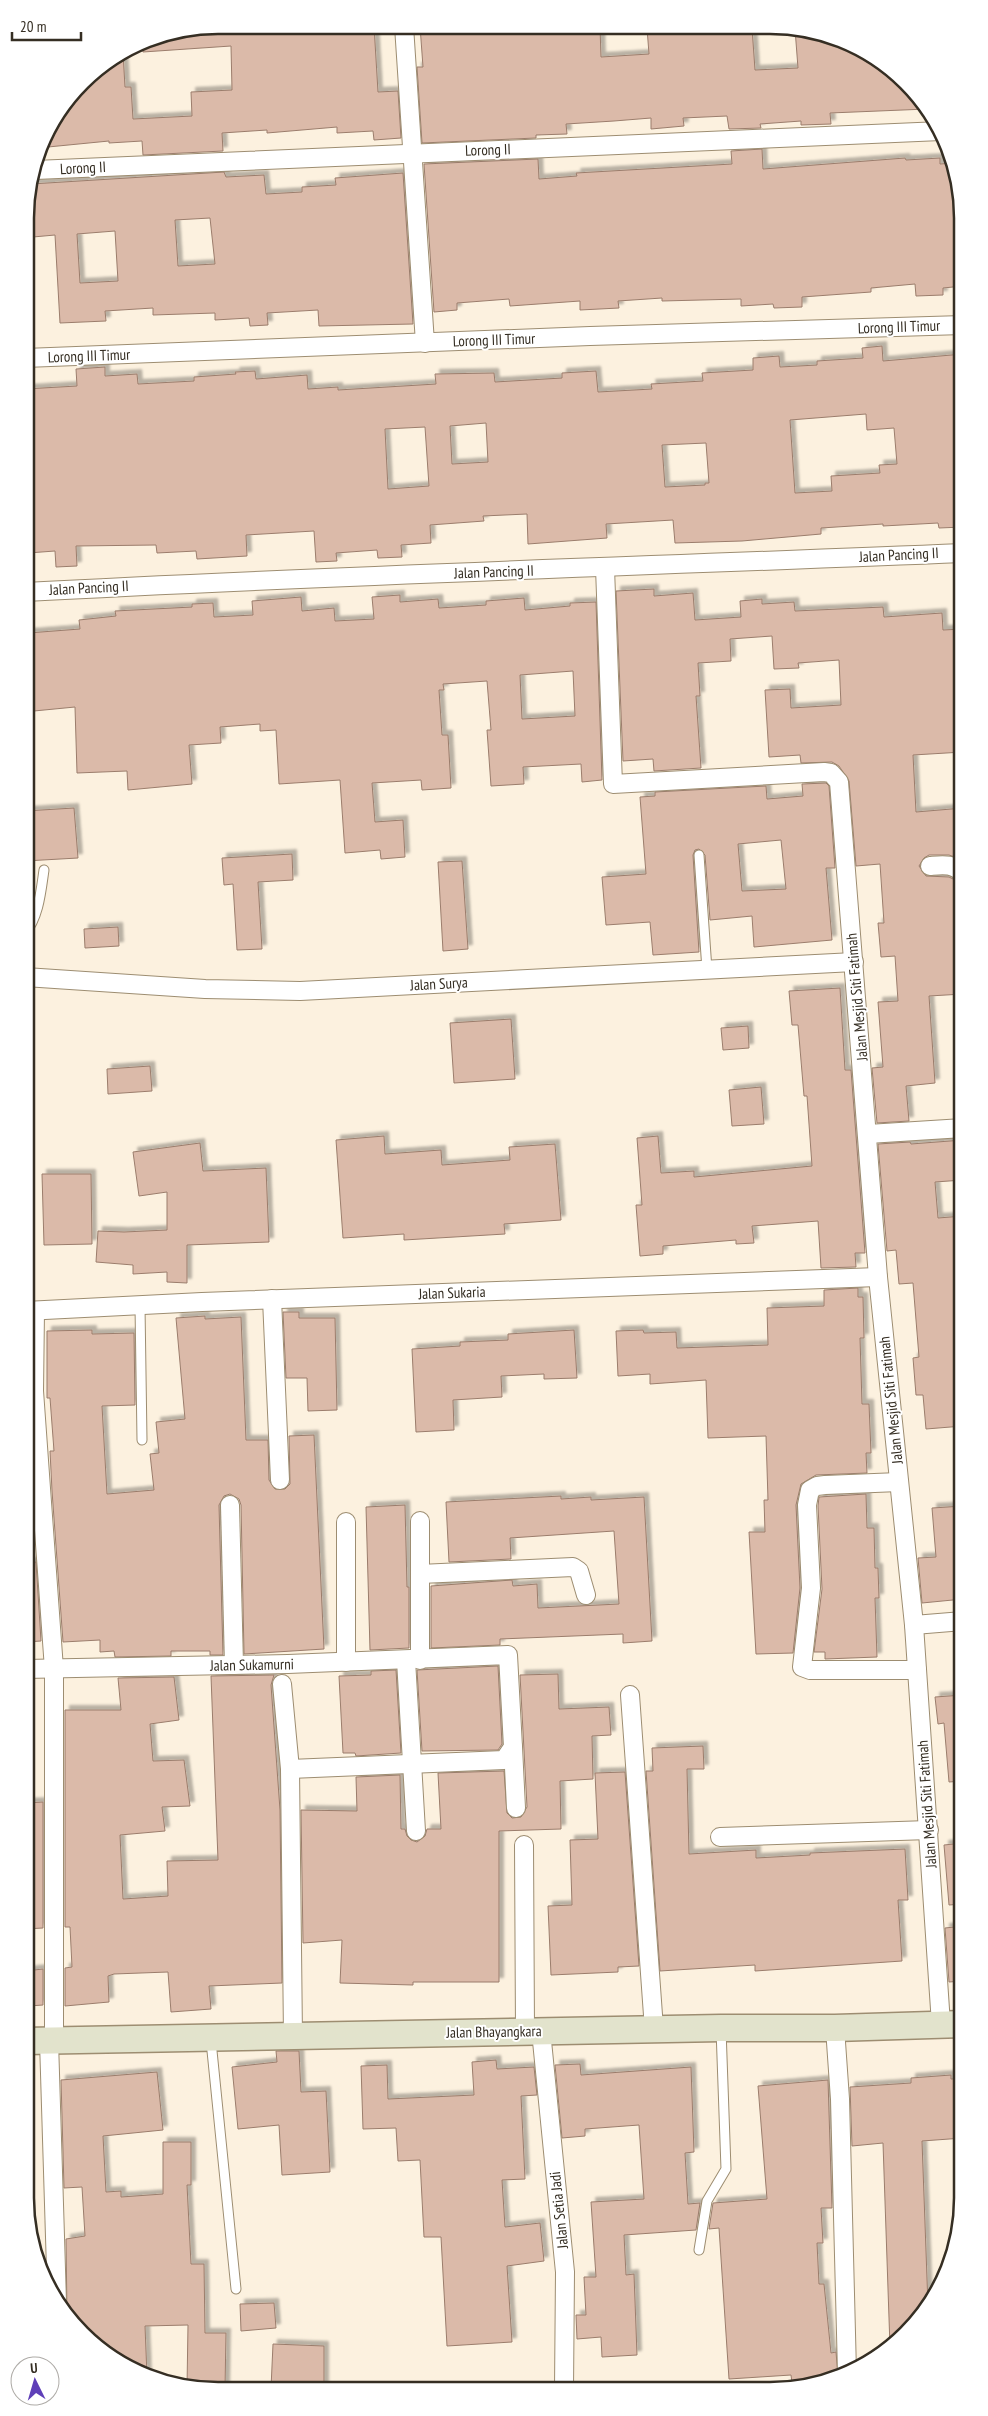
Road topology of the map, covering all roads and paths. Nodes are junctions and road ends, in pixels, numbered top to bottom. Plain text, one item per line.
1 (405, 34) edge
2 (933, 131) edge
3 (412, 153) junction
4 (40, 170) edge
5 (954, 325) edge
6 (425, 343) junction
7 (34, 358) edge
8 (954, 553) edge
9 (605, 568) junction
10 (34, 592) edge
11 (698, 855) dead end
12 (930, 866) dead end
13 (954, 867) edge
14 (44, 870) dead end
15 (34, 915) edge
16 (854, 962) junction
17 (707, 970) junction
18 (34, 978) edge
19 (954, 1129) edge
20 (868, 1134) junction
21 (878, 1277) junction
22 (272, 1299) junction
23 (140, 1306) junction
24 (34, 1311) edge
25 (34, 1391) edge
26 (142, 1440) dead end
27 (280, 1480) dead end
28 (899, 1482) junction
29 (230, 1505) dead end
30 (420, 1521) dead end
31 (346, 1522) dead end
32 (420, 1574) junction
33 (586, 1595) dead end
34 (954, 1622) edge
35 (914, 1625) junction
36 (413, 1660) junction
37 (346, 1662) junction
38 (234, 1665) junction
39 (54, 1668) junction
40 (34, 1669) edge
41 (917, 1670) junction
42 (282, 1684) dead end
43 (630, 1695) dead end
44 (513, 1747) junction
45 (413, 1763) junction
46 (290, 1769) junction
47 (516, 1808) dead end
48 (929, 1830) junction
49 (416, 1831) dead end
50 (720, 1837) dead end
51 (524, 1845) dead end
52 (952, 2024) edge
53 (721, 2028) junction
54 (835, 2028) junction
55 (654, 2029) junction
56 (533, 2031) junction
57 (293, 2037) junction
58 (210, 2038) junction
59 (43, 2041) edge
60 (699, 2250) dead end
61 (56, 2286) edge
62 (236, 2289) dead end
63 (847, 2365) edge
64 (564, 2382) edge

1 - 3 street
2 - 3 street, Lorong II
3 - 4 street, Lorong II
3 - 6 street
5 - 6 street, Lorong III Timur
6 - 7 street, Lorong III Timur
8 - 9 street, Jalan Pancing II
9 - 10 street, Jalan Pancing II
9 - 16 street, Jalan Mesjid Siti Fatimah
11 - 17 lane
12 - 13 street
14 - 15 lane
16 - 17 street, Jalan Surya
16 - 20 street, Jalan Mesjid Siti Fatimah
17 - 18 street, Jalan Surya
19 - 20 street
20 - 21 street, Jalan Mesjid Siti Fatimah
21 - 22 street, Jalan Sukaria
21 - 28 street, Jalan Mesjid Siti Fatimah
22 - 23 street, Jalan Sukaria
22 - 27 street
23 - 24 street, Jalan Sukaria
23 - 26 lane
25 - 39 street
28 - 35 street, Jalan Mesjid Siti Fatimah
28 - 41 street
29 - 38 street
30 - 32 street
31 - 37 street
32 - 33 street
32 - 36 street
34 - 35 street
35 - 41 street, Jalan Mesjid Siti Fatimah
36 - 37 street, Jalan Sukamurni
36 - 44 street, Jalan Sukamurni
36 - 45 street
37 - 38 street, Jalan Sukamurni
38 - 39 street, Jalan Sukamurni
39 - 40 street, Jalan Sukamurni
39 - 59 street
41 - 48 street, Jalan Mesjid Siti Fatimah
42 - 46 street
43 - 55 street
44 - 45 street
44 - 47 street
45 - 46 street
45 - 49 street
46 - 57 street
48 - 50 street
48 - 52 street, Jalan Mesjid Siti Fatimah
51 - 56 street, Jalan Setia Jadi
52 - 54 main road, Jalan Bhayangkara
53 - 54 main road, Jalan Bhayangkara
53 - 55 main road, Jalan Bhayangkara
53 - 60 lane
54 - 63 street
55 - 56 main road, Jalan Bhayangkara
56 - 57 main road, Jalan Bhayangkara
56 - 64 street, Jalan Setia Jadi
57 - 58 main road, Jalan Bhayangkara
58 - 59 main road, Jalan Bhayangkara
58 - 62 lane
59 - 61 street

